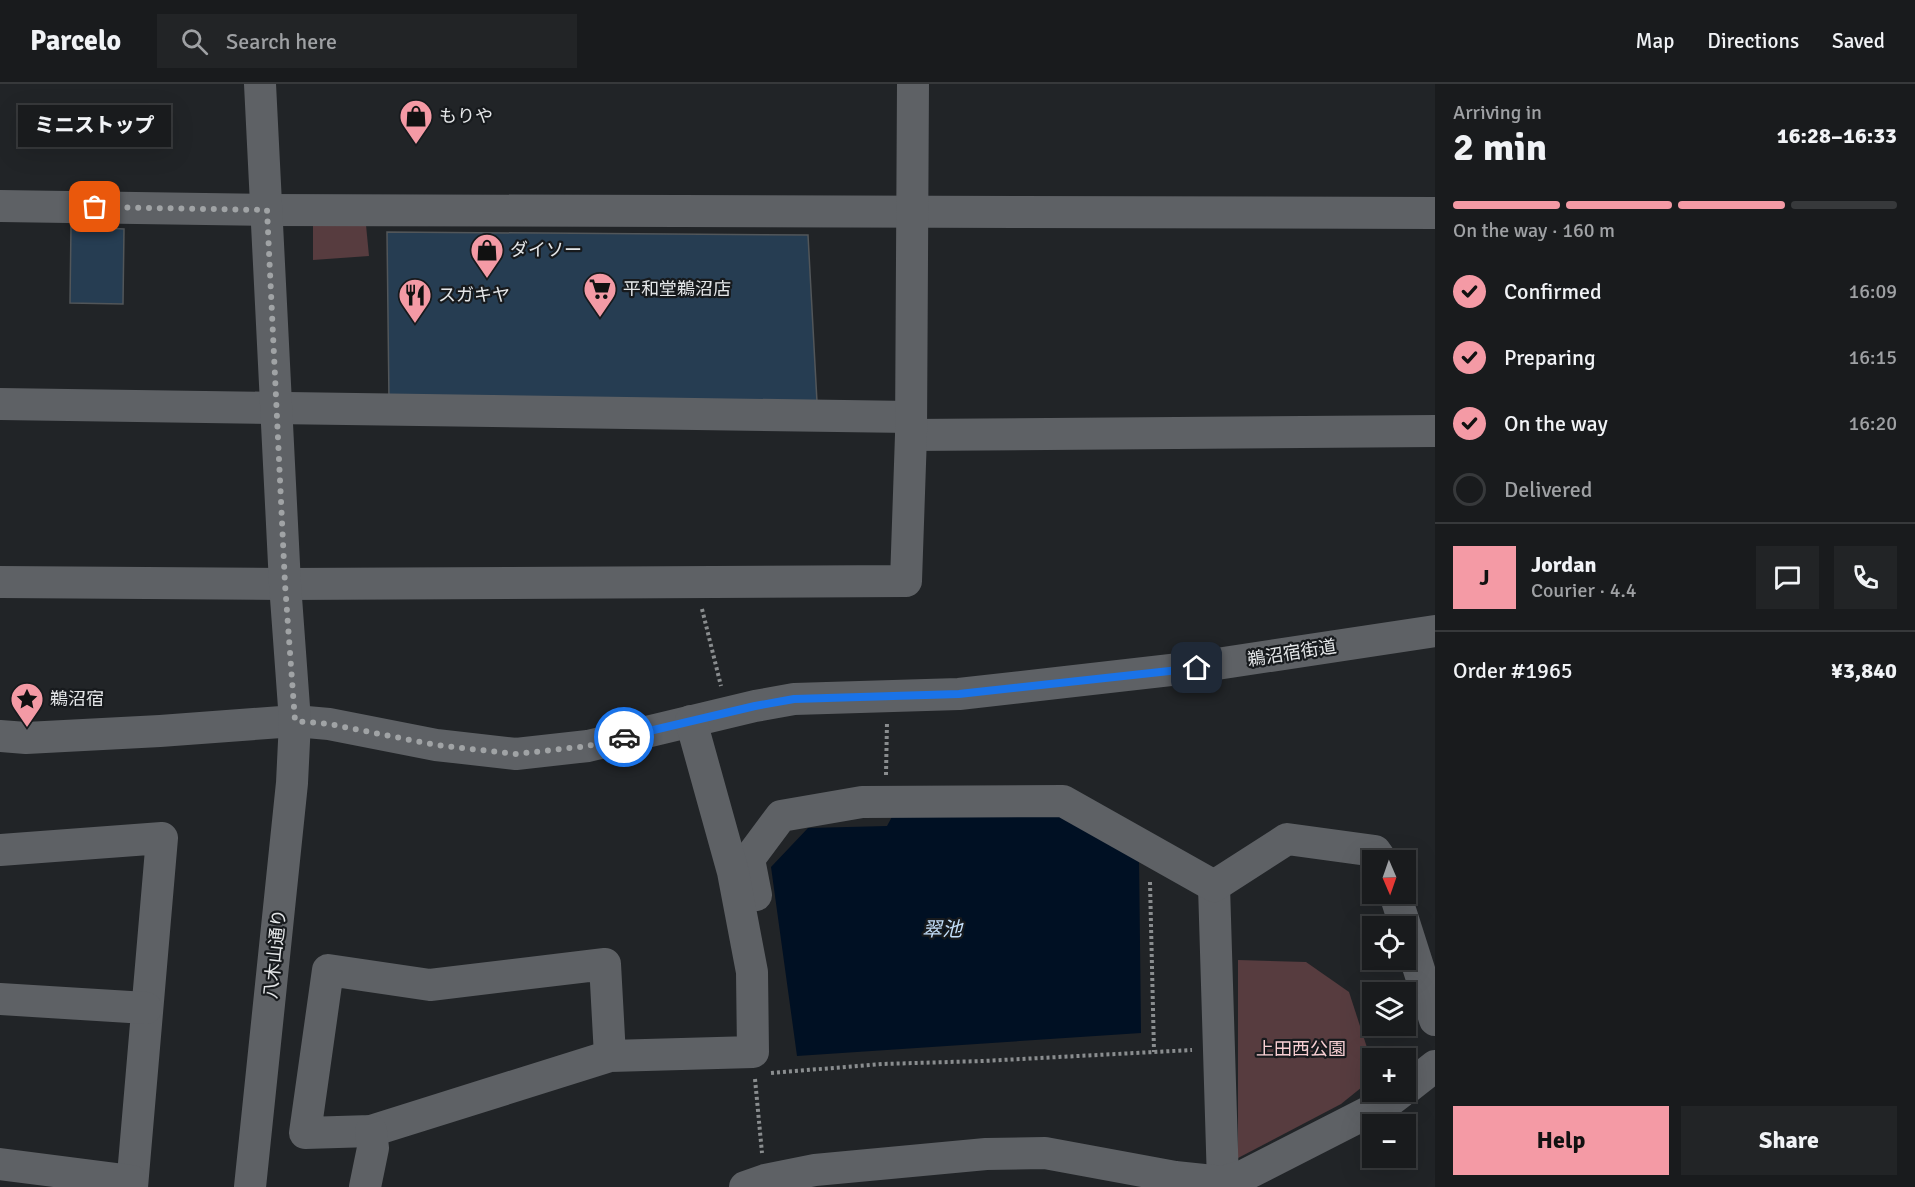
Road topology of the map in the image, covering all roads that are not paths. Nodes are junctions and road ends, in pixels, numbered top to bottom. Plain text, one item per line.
1 (260, 84) edge
2 (913, 84) edge
3 (0, 206) edge
4 (267, 210) junction
5 (911, 211) junction
6 (1435, 213) edge
7 (0, 404) edge
8 (276, 407) junction
9 (911, 426) junction
10 (1435, 430) edge
11 (0, 582) edge
12 (285, 584) junction
13 (1435, 631) edge
14 (295, 721) junction
15 (691, 721) junction
16 (0, 736) edge
17 (0, 850) edge
18 (1375, 850) edge
19 (1214, 886) junction
20 (1398, 904) edge
21 (0, 999) edge
22 (146, 1008) junction
23 (1435, 1020) edge
24 (753, 1027) junction
25 (609, 1056) junction
26 (1435, 1066) edge
27 (1416, 1081) edge
28 (1388, 1102) edge
29 (371, 1131) junction
30 (0, 1164) edge
31 (1223, 1182) junction
32 (132, 1184) edge
33 (755, 1184) edge
34 (250, 1187) edge
35 (365, 1187) edge

1 - 4 street, 八木山通り
2 - 5 street
3 - 4 street
4 - 5 street
4 - 8 street, 八木山通り
5 - 6 street
5 - 9 street
7 - 8 street
8 - 9 street
8 - 12 street, 八木山通り
9 - 10 street
9 - 12 street
11 - 12 street
12 - 14 street, 八木山通り
13 - 15 street, 鵜沼宿街道
14 - 15 street, 鵜沼宿街道
14 - 16 street, 鵜沼宿街道
14 - 34 street, 八木山通り
15 - 24 street
17 - 22 street
18 - 19 street
19 - 24 street
19 - 31 street
20 - 23 street
21 - 22 street
22 - 32 street
24 - 25 street
25 - 29 street
25 - 29 street
26 - 27 street
28 - 31 street
29 - 35 street
30 - 32 street
31 - 33 street

